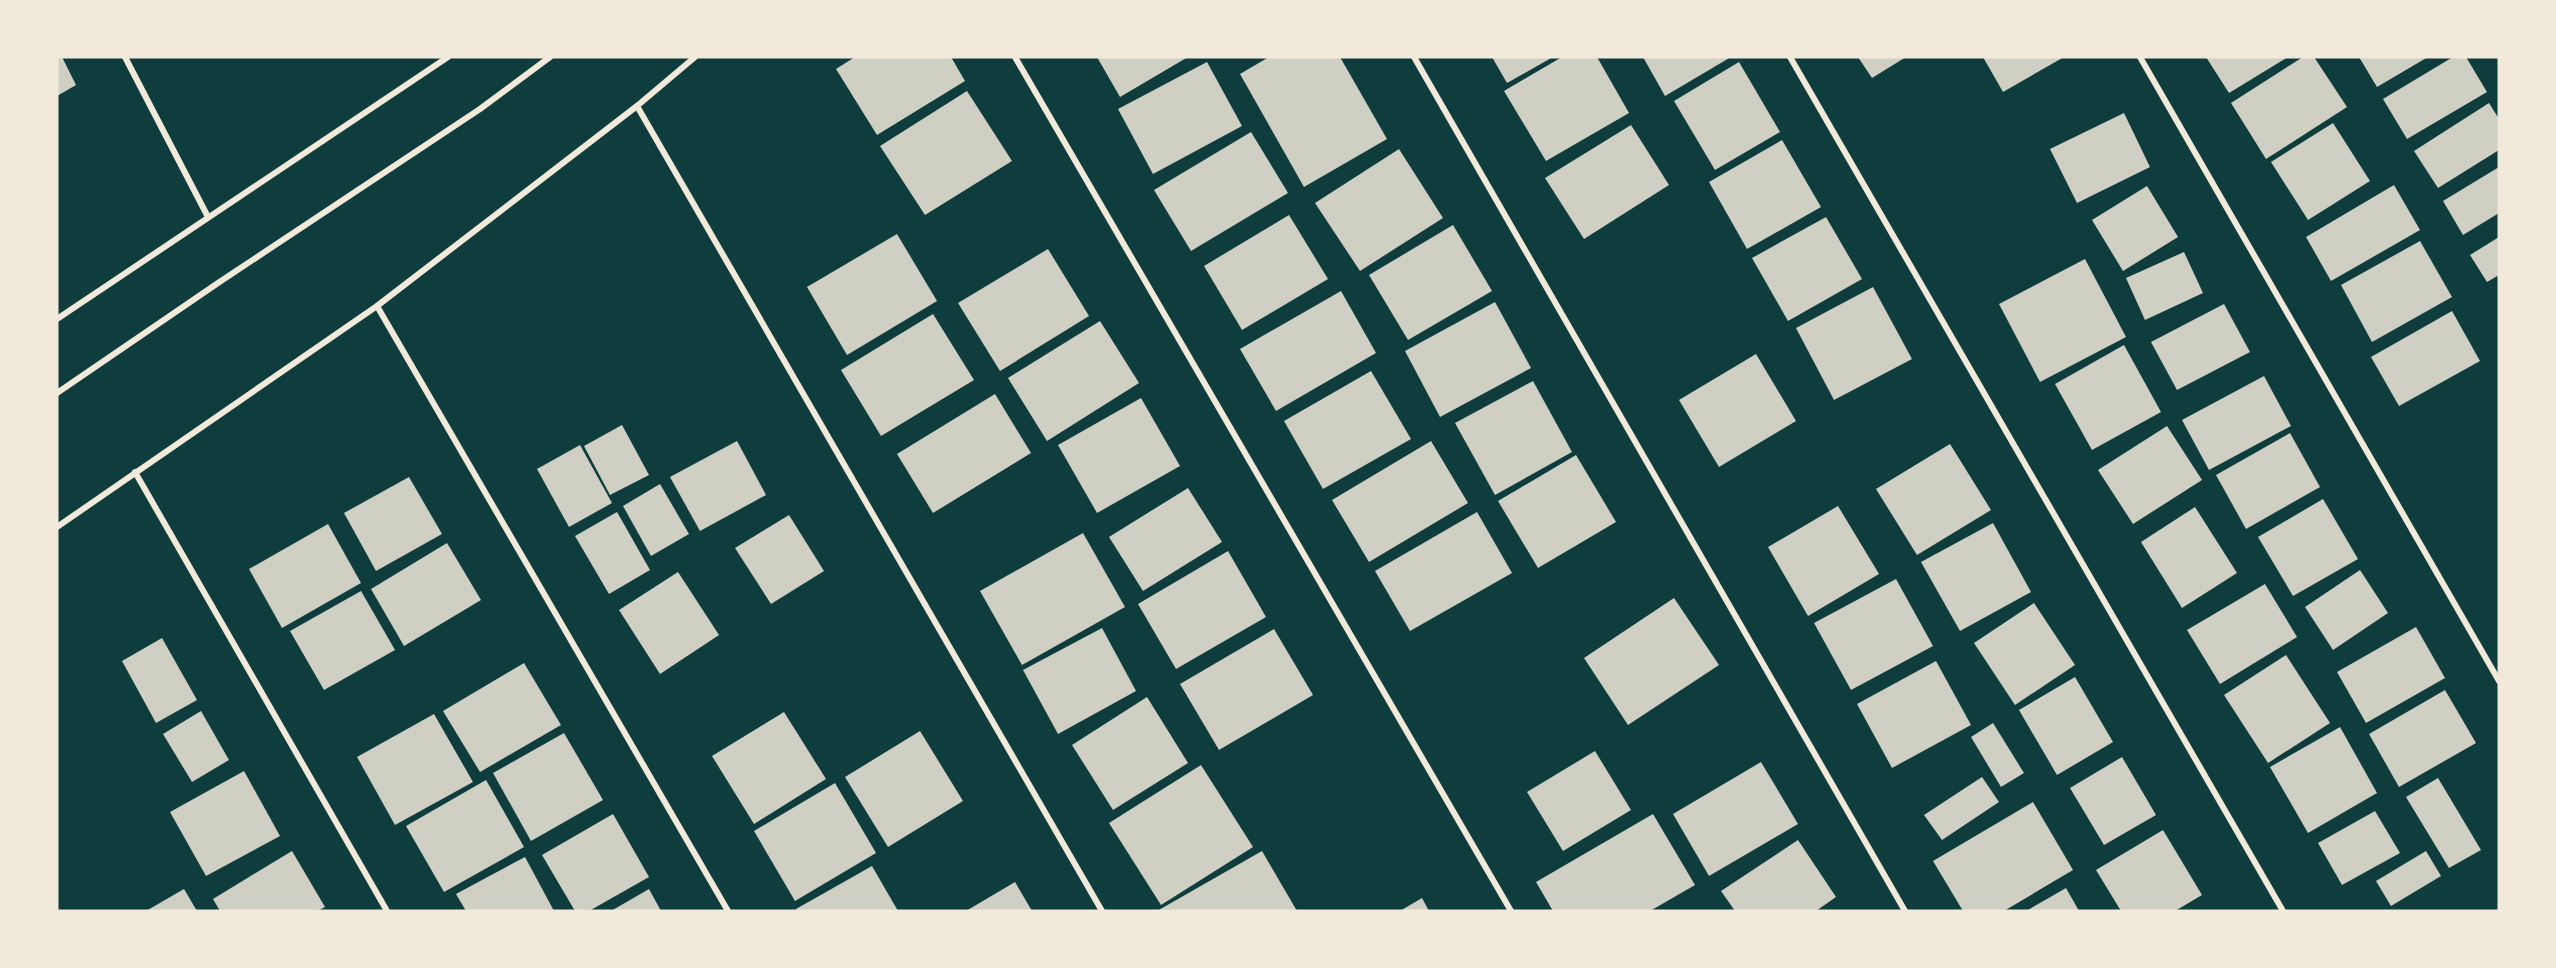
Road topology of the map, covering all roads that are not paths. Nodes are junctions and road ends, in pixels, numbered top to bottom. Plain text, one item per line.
1 (125, 57) edge
2 (448, 57) edge
3 (550, 57) edge
4 (695, 57) edge
5 (1015, 57) edge
6 (1414, 57) edge
7 (1790, 57) edge
8 (2140, 57) edge
9 (637, 106) junction
10 (208, 217) junction
11 (376, 306) junction
12 (57, 318) edge
13 (57, 393) edge
14 (135, 472) junction
15 (57, 527) edge
16 (2499, 681) edge
17 (387, 911) edge
18 (728, 911) edge
19 (1102, 911) edge
20 (1511, 911) edge
21 (1905, 911) edge
22 (2283, 911) edge

1 - 10 street
2 - 10 street
3 - 13 street
4 - 9 street
5 - 20 street
6 - 21 street
7 - 22 street
8 - 16 street
9 - 11 street
9 - 19 street
10 - 12 street
11 - 14 street
11 - 18 street
14 - 15 street
14 - 17 street

